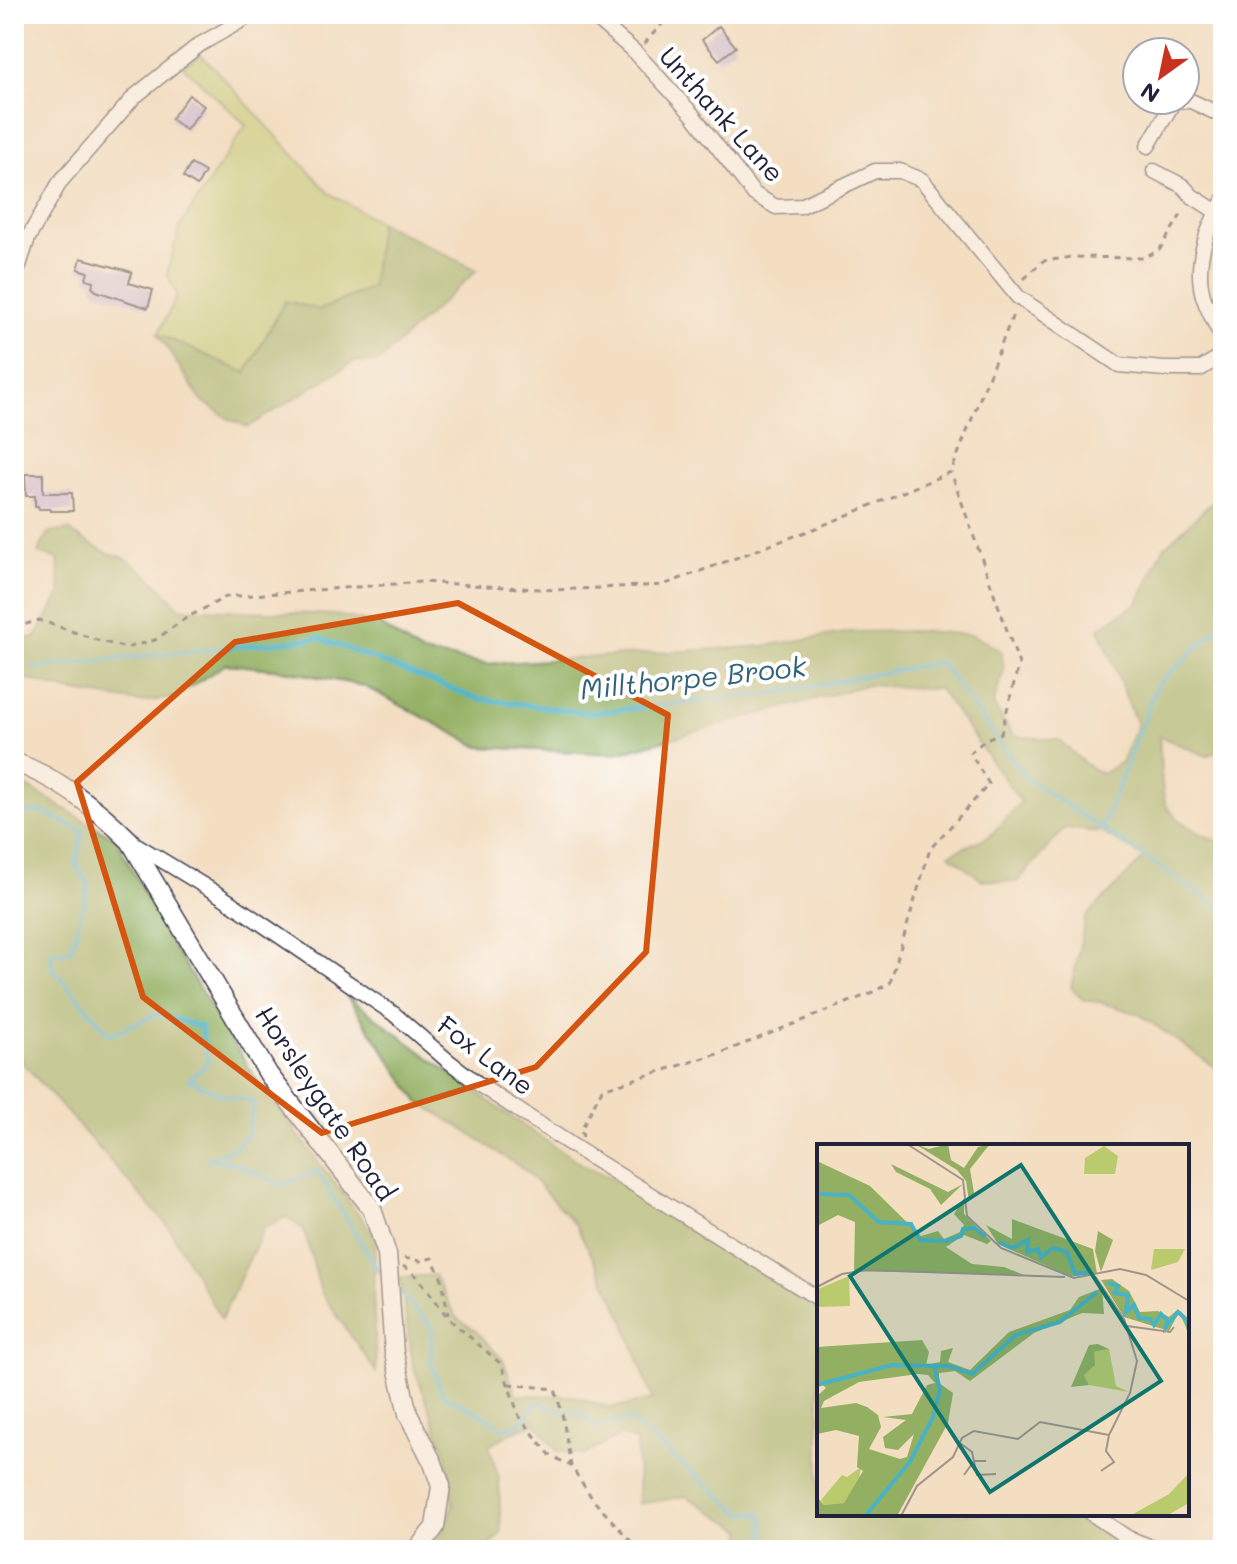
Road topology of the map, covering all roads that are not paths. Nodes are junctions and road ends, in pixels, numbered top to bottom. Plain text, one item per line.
1 (253, 14) edge
2 (591, 14) edge
3 (1201, 106) edge
4 (1164, 116) edge
5 (1223, 116) edge
6 (1148, 146) dead end
7 (1154, 171) dead end
8 (1221, 208) edge
9 (14, 281) edge
10 (1223, 340) edge
11 (1223, 355) edge
12 (14, 762) edge
13 (130, 841) junction
14 (177, 870) junction
15 (159, 889) junction
16 (817, 1298) edge
17 (1095, 1516) edge
18 (417, 1550) edge
19 (1159, 1550) edge

1 - 9 street
2 - 11 street, Unthank Lane
3 - 5 street
4 - 6 street
7 - 8 street
8 - 10 street
12 - 13 main road, Horsleygate Road
13 - 14 street, Fox Lane
13 - 15 main road, Horsleygate Road
14 - 15 street
14 - 16 street, Fox Lane
15 - 18 main road, Horsleygate Road
17 - 19 street

